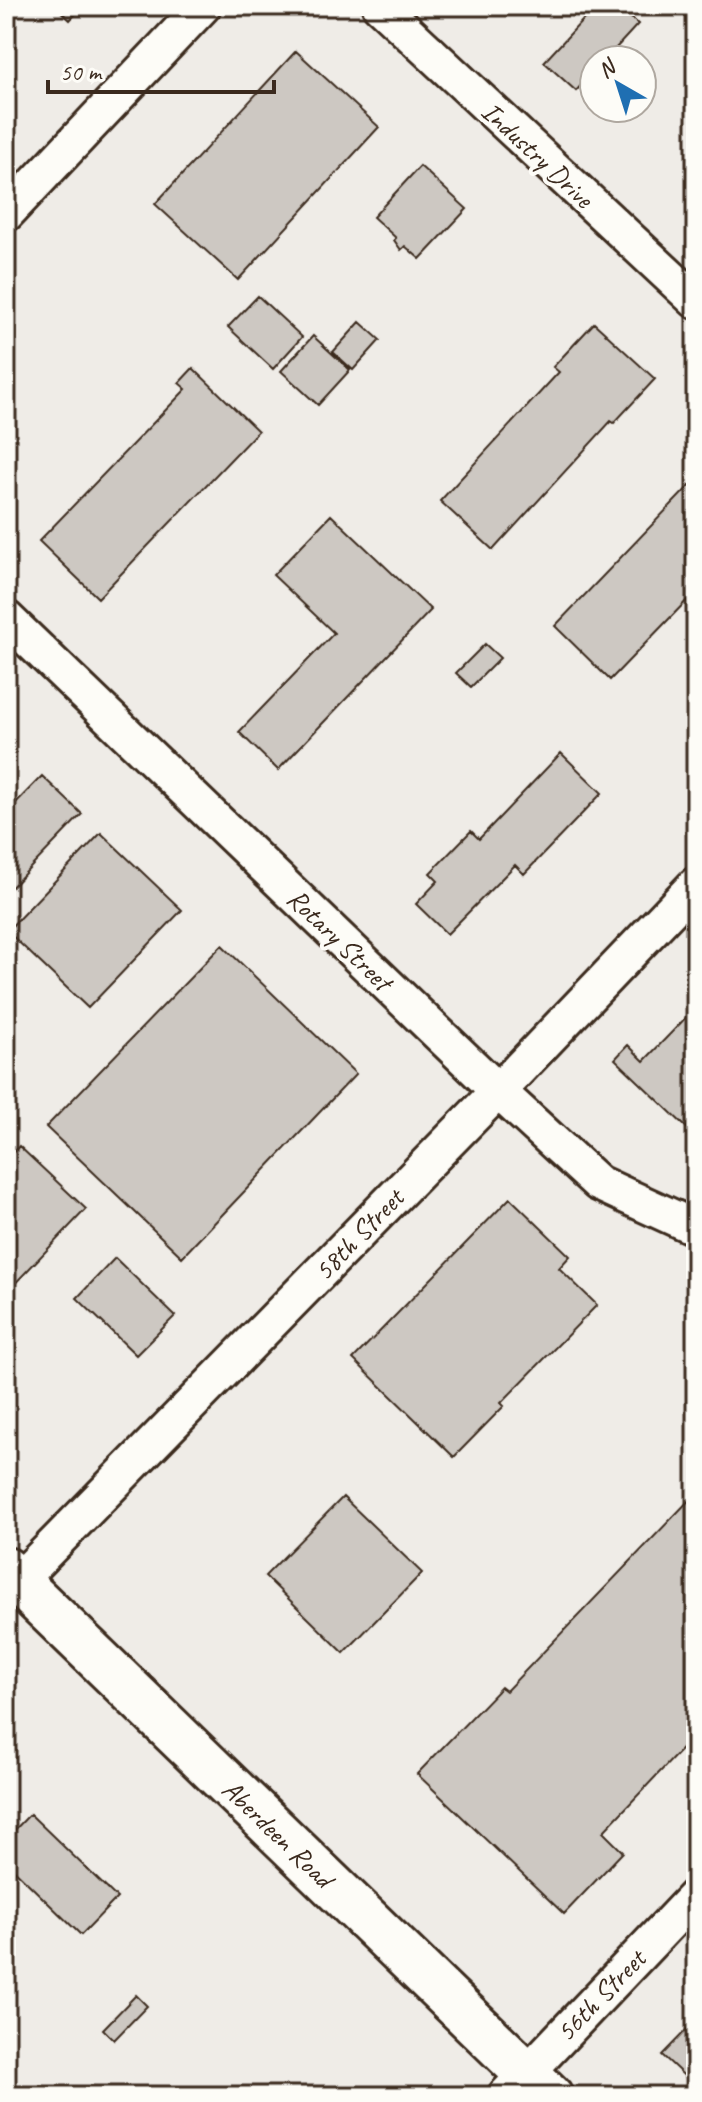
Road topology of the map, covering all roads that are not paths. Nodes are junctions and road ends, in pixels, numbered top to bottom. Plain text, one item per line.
1 (203, 6) edge
2 (380, 6) edge
3 (6, 214) edge
4 (696, 301) edge
5 (6, 618) edge
6 (696, 884) edge
7 (498, 1091) junction
8 (696, 1228) edge
9 (12, 1576) edge
10 (696, 1895) edge
11 (527, 2088) edge

1 - 3 street
2 - 4 street, Industry Drive
5 - 7 street, Rotary Street
6 - 7 street, 58th Street
7 - 8 street, Rotary Street
7 - 9 street, 58th Street
9 - 11 main road, Aberdeen Road
10 - 11 street, 56th Street

